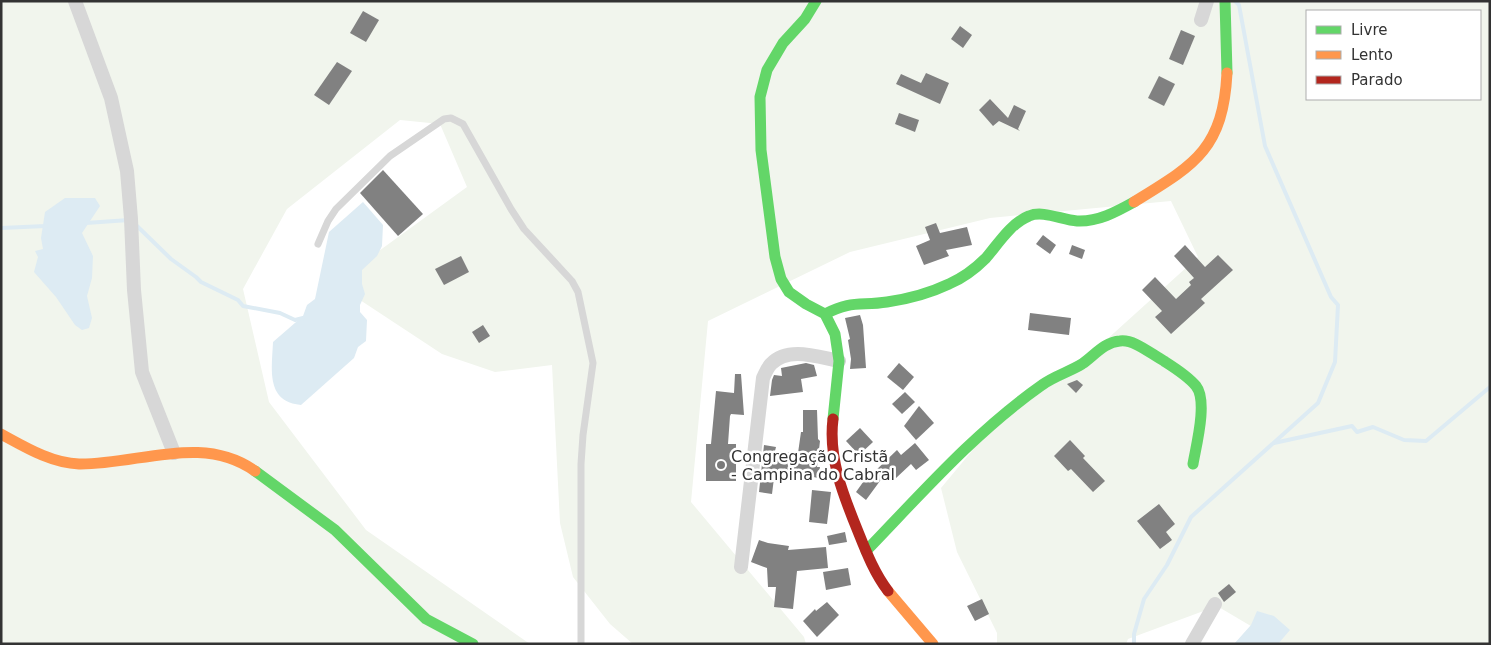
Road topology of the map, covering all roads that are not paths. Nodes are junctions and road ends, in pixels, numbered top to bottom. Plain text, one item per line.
1 (75, 1) edge
2 (816, 1) edge
3 (1207, 1) edge
4 (1226, 1) edge
5 (1201, 20) dead end
6 (318, 244) dead end
7 (825, 314) junction
8 (839, 361) junction
9 (1, 434) edge
10 (174, 453) junction
11 (1193, 464) dead end
12 (866, 551) junction
13 (741, 567) dead end
14 (1215, 604) dead end
15 (473, 644) edge
16 (581, 644) edge
17 (933, 644) edge
18 (1192, 644) edge

1 - 10 street
2 - 7 street
3 - 5 street
4 - 7 street
6 - 16 lane
7 - 8 street
8 - 12 street
8 - 13 street
9 - 10 street
10 - 15 street
11 - 12 street
12 - 17 street
14 - 18 street

